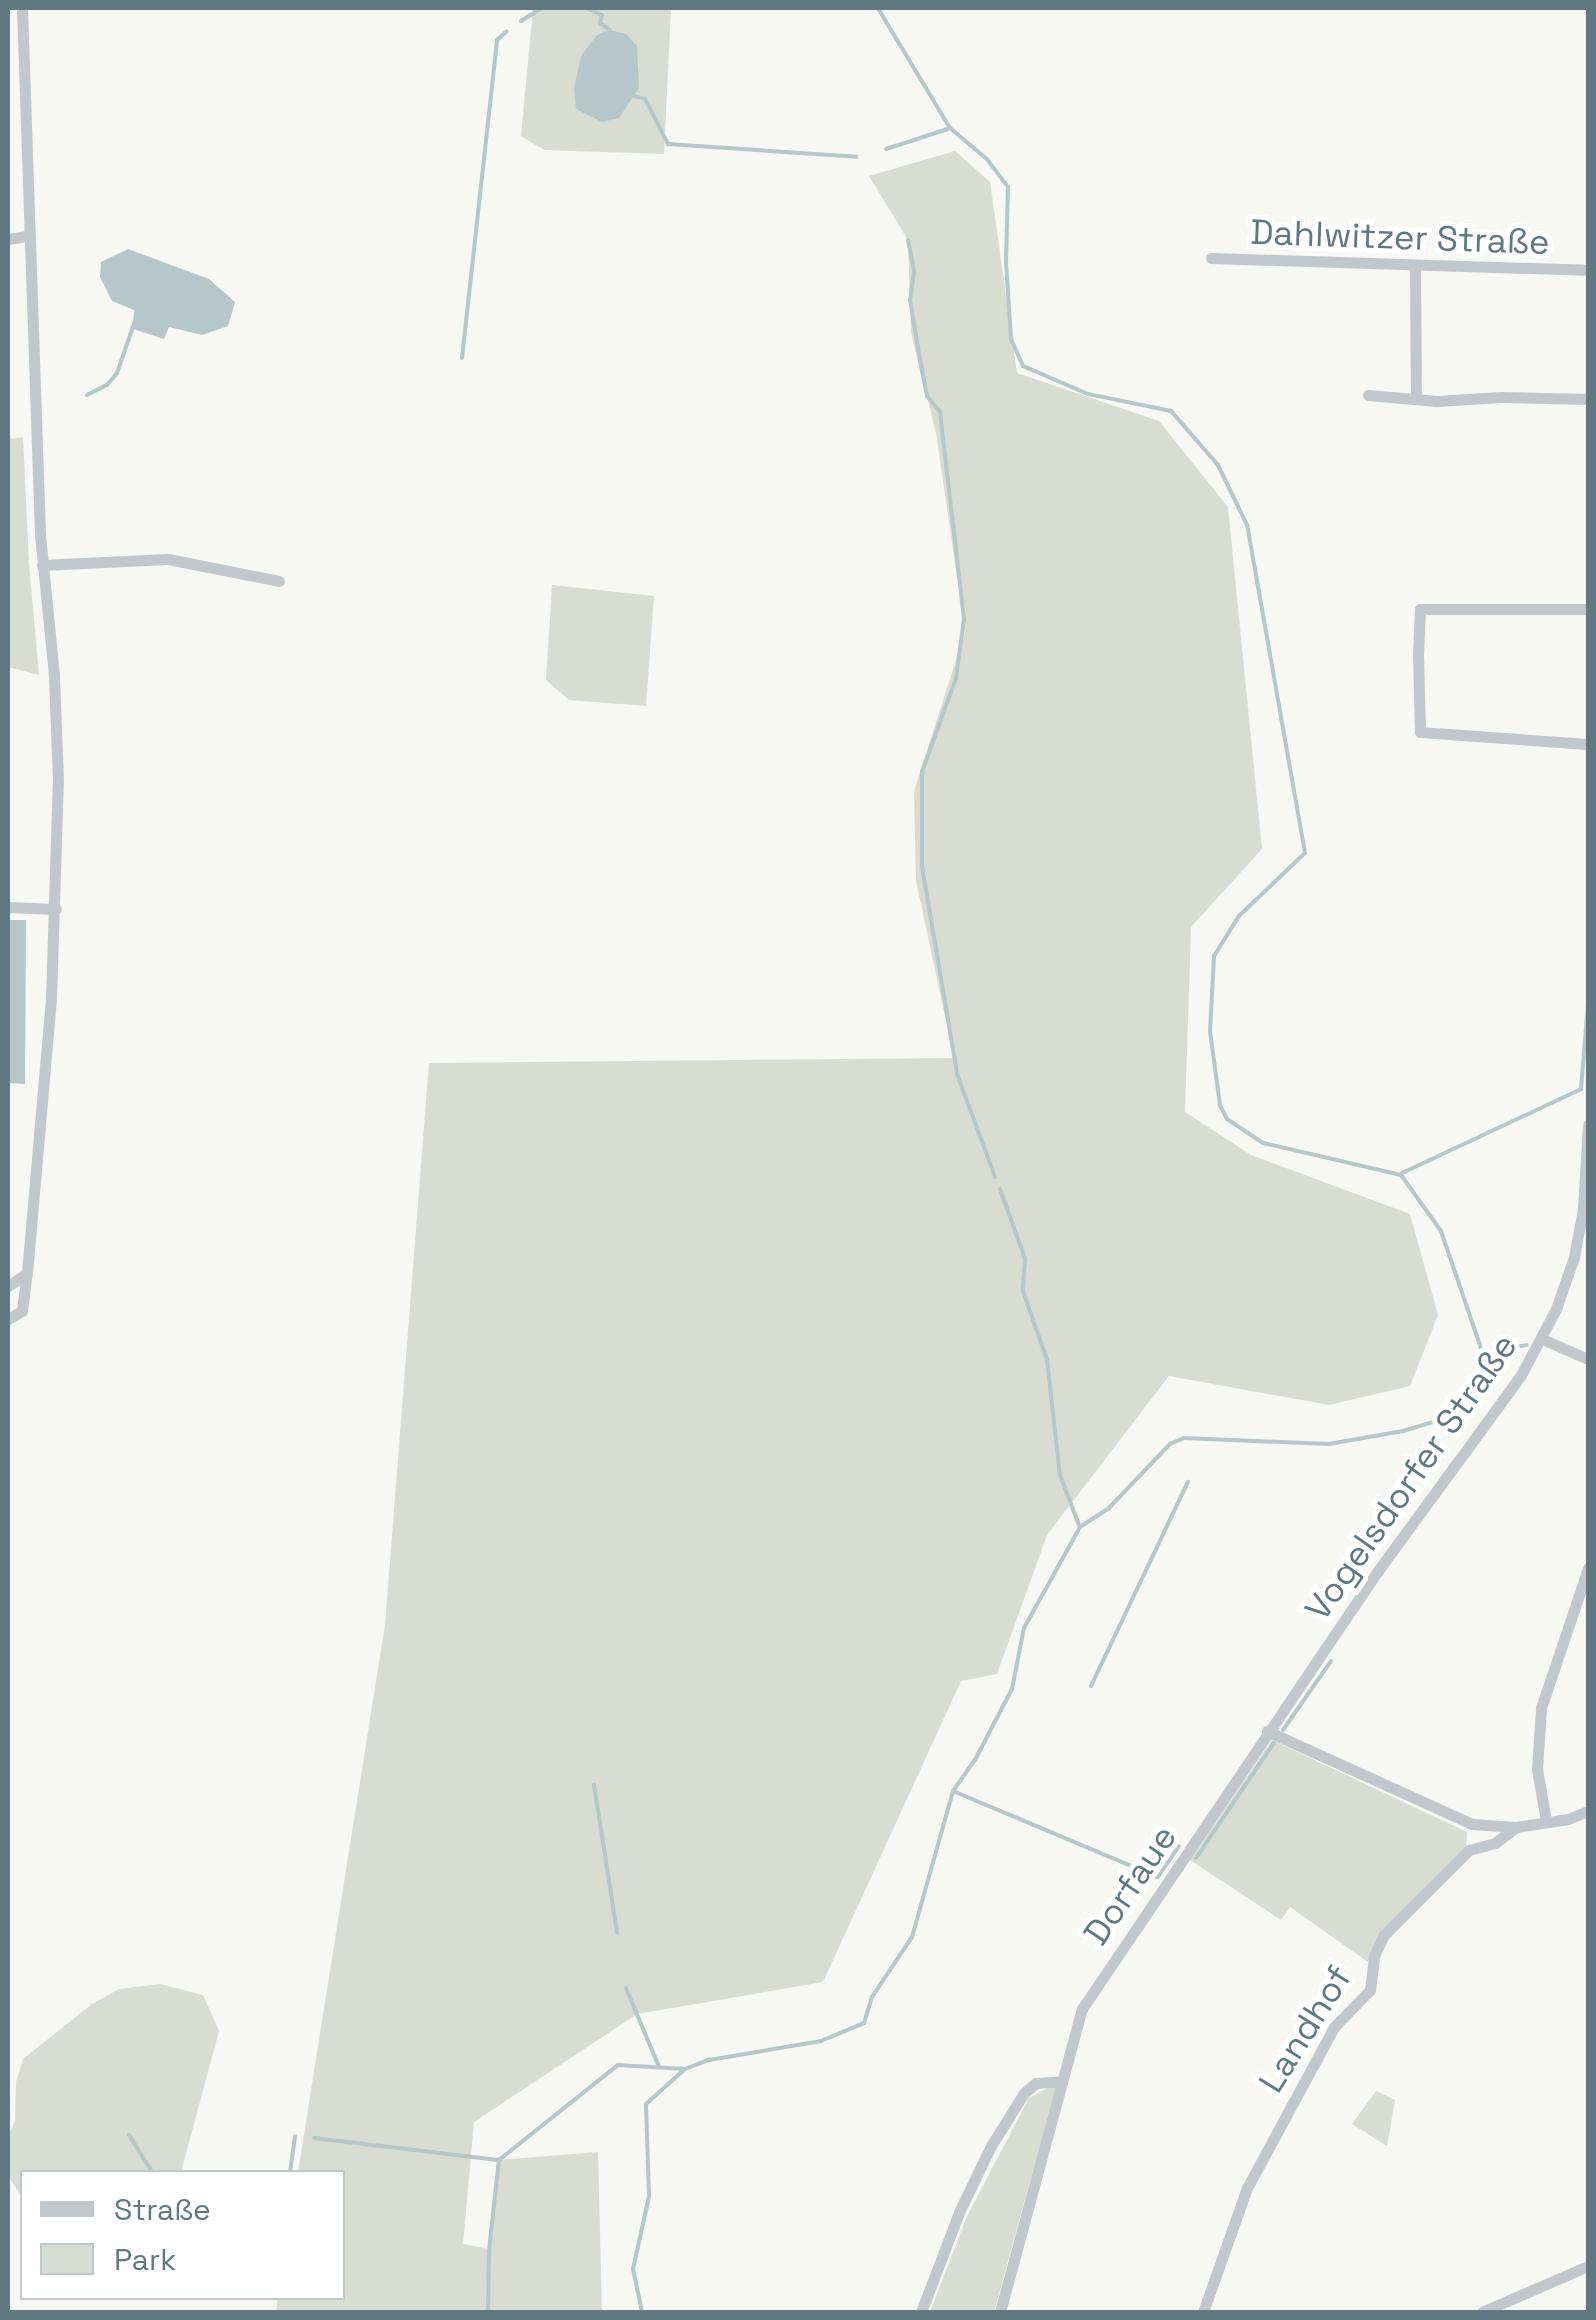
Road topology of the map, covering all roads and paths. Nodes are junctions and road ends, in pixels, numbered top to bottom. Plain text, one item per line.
1 (22, 8) edge
2 (28, 236) junction
3 (8, 239) edge
4 (1210, 258) dead end
5 (1415, 266) junction
6 (1588, 270) edge
7 (1368, 395) dead end
8 (1416, 396) junction
9 (1588, 399) edge
10 (42, 565) junction
11 (279, 582) dead end
12 (1588, 609) edge
13 (1588, 744) edge
14 (8, 908) edge
15 (56, 909) junction
16 (1588, 1125) edge
17 (1586, 1209) edge
18 (27, 1273) junction
19 (8, 1286) edge
20 (8, 1319) edge
21 (1542, 1338) junction
22 (1588, 1359) edge
23 (1588, 1568) edge
24 (1267, 1731) junction
25 (1588, 1811) edge
26 (1546, 1820) junction
27 (1516, 1828) junction
28 (1062, 2081) junction
29 (1588, 2266) edge
30 (921, 2312) edge
31 (1000, 2312) edge
32 (1203, 2312) edge
33 (1482, 2312) edge

1 - 2 street
2 - 3 street
2 - 10 street
4 - 5 street, Dahlwitzer Straße
5 - 6 street, Dahlwitzer Straße
5 - 8 street
7 - 8 street
8 - 9 street
10 - 11 street
10 - 15 street
12 - 13 street
14 - 15 street
15 - 18 street
16 - 17 street, Vogelsdorfer Straße
17 - 21 street, Vogelsdorfer Straße
18 - 19 street
18 - 20 street
21 - 22 street
21 - 24 street, Vogelsdorfer Straße
23 - 26 street
24 - 27 street
24 - 28 street, Dorfaue
25 - 26 street
26 - 27 street
27 - 32 street, Landhof
28 - 30 street
28 - 31 street, Dorfaue
29 - 33 street

